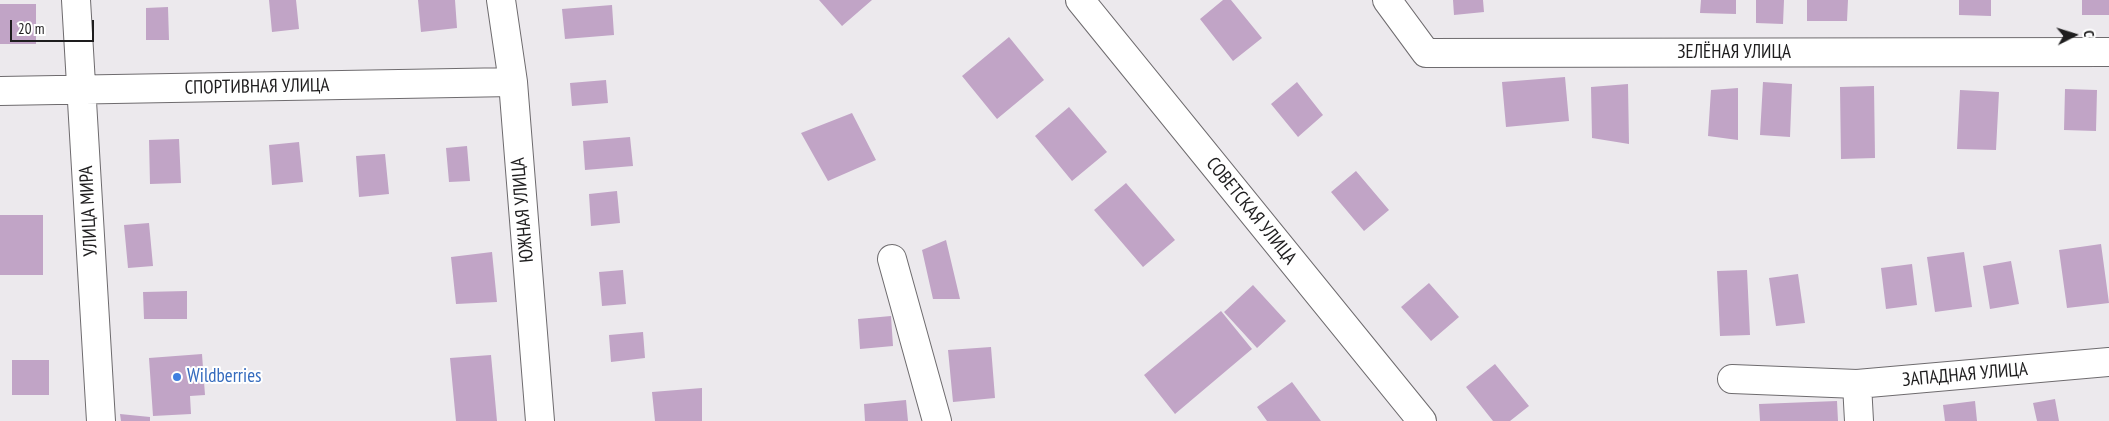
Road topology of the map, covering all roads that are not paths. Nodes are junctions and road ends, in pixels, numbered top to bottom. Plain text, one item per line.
1 (76, 0) edge
2 (501, 0) edge
3 (1080, 0) edge
4 (1387, 0) edge
5 (2109, 52) edge
6 (513, 82) junction
7 (82, 90) junction
8 (0, 91) edge
9 (892, 259) dead end
10 (2109, 362) edge
11 (1732, 379) dead end
12 (1857, 384) junction
13 (101, 421) edge
14 (540, 421) edge
15 (937, 421) edge
16 (1422, 421) edge
17 (1859, 421) edge

1 - 7 street, УЛИЦА МИРА
2 - 6 street, ЮЖНАЯ УЛИЦА
3 - 16 street, СОВЕТСКАЯ УЛИЦА
4 - 5 street, ЗЕЛЁНАЯ УЛИЦА
6 - 7 street, СПОРТИВНАЯ УЛИЦА
6 - 14 street, ЮЖНАЯ УЛИЦА
7 - 8 street, СПОРТИВНАЯ УЛИЦА
7 - 13 street, УЛИЦА МИРА
9 - 15 street
10 - 12 street, ЗАПАДНАЯ УЛИЦА
11 - 12 street, ЗАПАДНАЯ УЛИЦА
12 - 17 street

